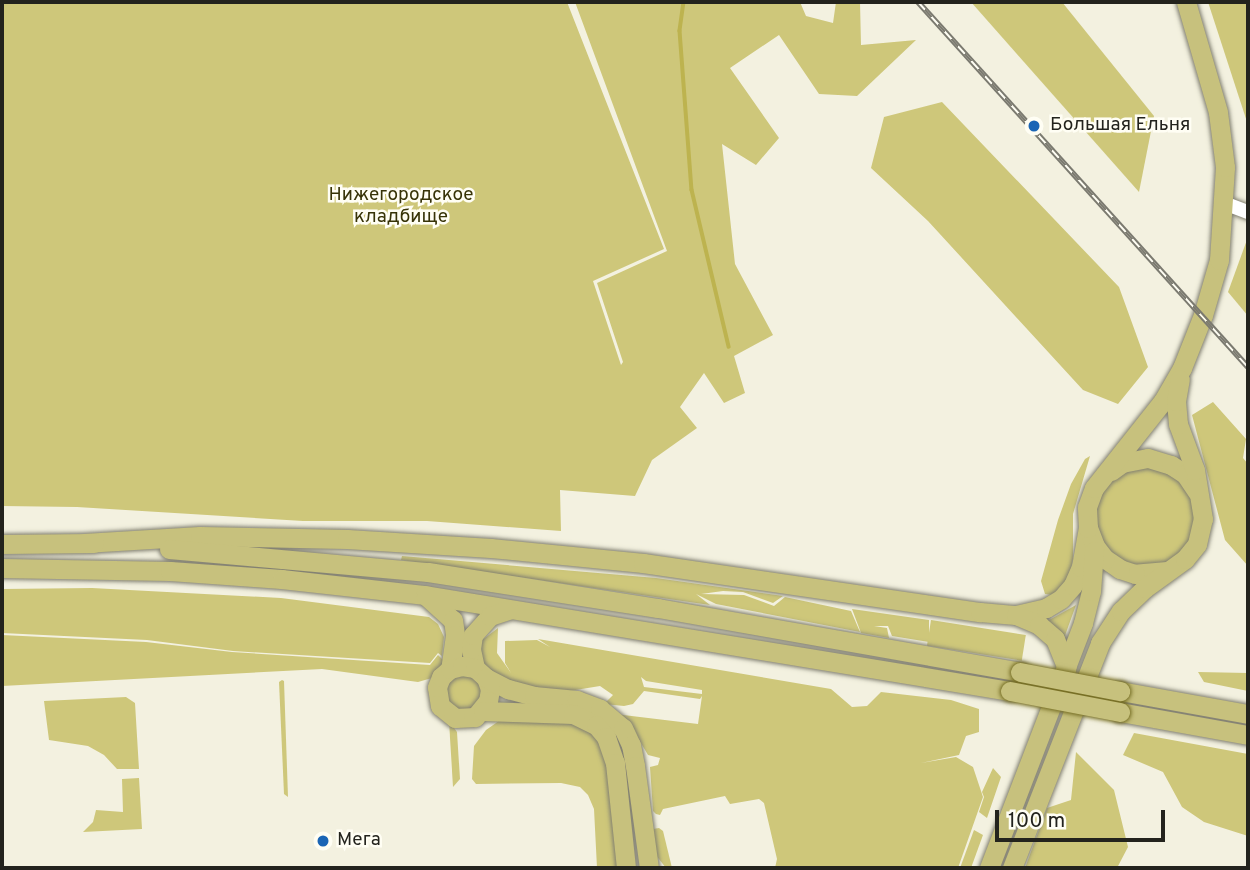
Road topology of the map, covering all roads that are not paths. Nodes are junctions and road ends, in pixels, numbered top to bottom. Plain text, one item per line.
1 (1186, 2) edge
2 (1224, 203) junction
3 (1248, 212) edge
4 (1182, 368) junction
5 (1104, 475) junction
6 (1200, 496) junction
7 (1088, 527) junction
8 (84, 543) junction
9 (2, 544) edge
10 (1095, 546) junction
11 (2, 568) edge
12 (1167, 570) junction
13 (425, 595) junction
14 (513, 609) junction
15 (1016, 615) junction
16 (1067, 668) junction
17 (450, 669) junction
18 (480, 673) junction
19 (483, 711) junction
20 (1248, 714) edge
21 (1248, 735) edge
22 (626, 868) edge
23 (649, 868) edge
24 (989, 868) edge
25 (1012, 868) edge

1 - 2 main road
2 - 3 street
2 - 4 main road
4 - 5 main road
4 - 6 main road
5 - 6 main road
5 - 7 main road
6 - 12 main road
7 - 10 main road
7 - 15 main road
8 - 9 main road
8 - 15 main road
8 - 20 main road, bridge
10 - 12 main road
10 - 16 main road
11 - 13 main road
12 - 25 main road
13 - 14 main road
13 - 17 main road
14 - 18 main road
14 - 21 main road, bridge
15 - 16 main road
16 - 24 main road
17 - 18 main road
17 - 19 main road
18 - 19 main road
18 - 23 main road
19 - 22 main road

